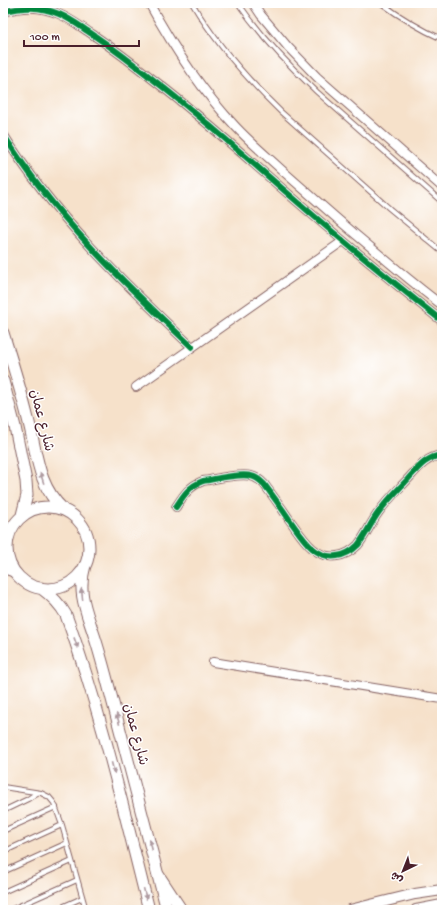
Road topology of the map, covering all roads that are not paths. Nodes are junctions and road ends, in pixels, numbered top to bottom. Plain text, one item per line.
1 (149, 3) edge
2 (192, 3) edge
3 (238, 3) edge
4 (252, 3) edge
5 (381, 3) edge
6 (3, 12) edge
7 (442, 39) edge
8 (3, 134) edge
9 (442, 187) edge
10 (442, 202) edge
11 (343, 241) junction
12 (442, 252) edge
13 (442, 305) edge
14 (442, 321) edge
15 (3, 333) edge
16 (192, 347) junction
17 (3, 381) edge
18 (136, 387) dead end
19 (442, 455) edge
20 (176, 507) dead end
21 (64, 510) junction
22 (22, 515) junction
23 (5, 544) edge
24 (85, 566) junction
25 (3, 569) edge
26 (15, 573) junction
27 (41, 588) junction
28 (213, 662) dead end
29 (442, 699) edge
30 (3, 787) edge
31 (37, 793) junction
32 (56, 807) junction
33 (3, 811) edge
34 (62, 825) junction
35 (3, 831) edge
36 (67, 843) junction
37 (3, 852) edge
38 (72, 862) junction
39 (3, 872) edge
40 (158, 872) junction
41 (77, 880) junction
42 (442, 890) edge
43 (3, 892) edge
44 (82, 898) junction
45 (442, 906) edge
46 (10, 910) edge
47 (56, 910) edge
48 (86, 910) edge
49 (149, 910) edge
50 (167, 910) edge
51 (182, 910) edge
52 (350, 910) edge
53 (416, 910) edge

1 - 13 street
2 - 12 lane
3 - 10 lane
4 - 9 street
5 - 7 lane
6 - 11 street
8 - 16 street
11 - 14 street
11 - 16 street
21 -> 15 main road, شارع عمان
16 - 18 street
17 - 22 main road, شارع عمان
19 - 20 street
21 - 22 main road
21 - 24 main road
22 - 23 main road
23 - 26 main road
24 - 27 main road
40 -> 24 main road, شارع عمان
25 - 26 street
26 - 27 main road
27 -> 49 main road
28 - 29 street
30 - 31 lane
31 - 32 lane
31 - 33 lane
32 - 34 lane
32 - 35 lane
34 - 36 lane
34 - 37 lane
36 - 38 lane
36 - 39 lane
38 - 41 lane
38 - 43 lane
40 - 50 main road, شارع عمان
40 - 51 street
41 - 44 lane
41 - 46 lane
42 - 52 street
44 - 47 lane
44 - 48 lane
45 - 53 street

